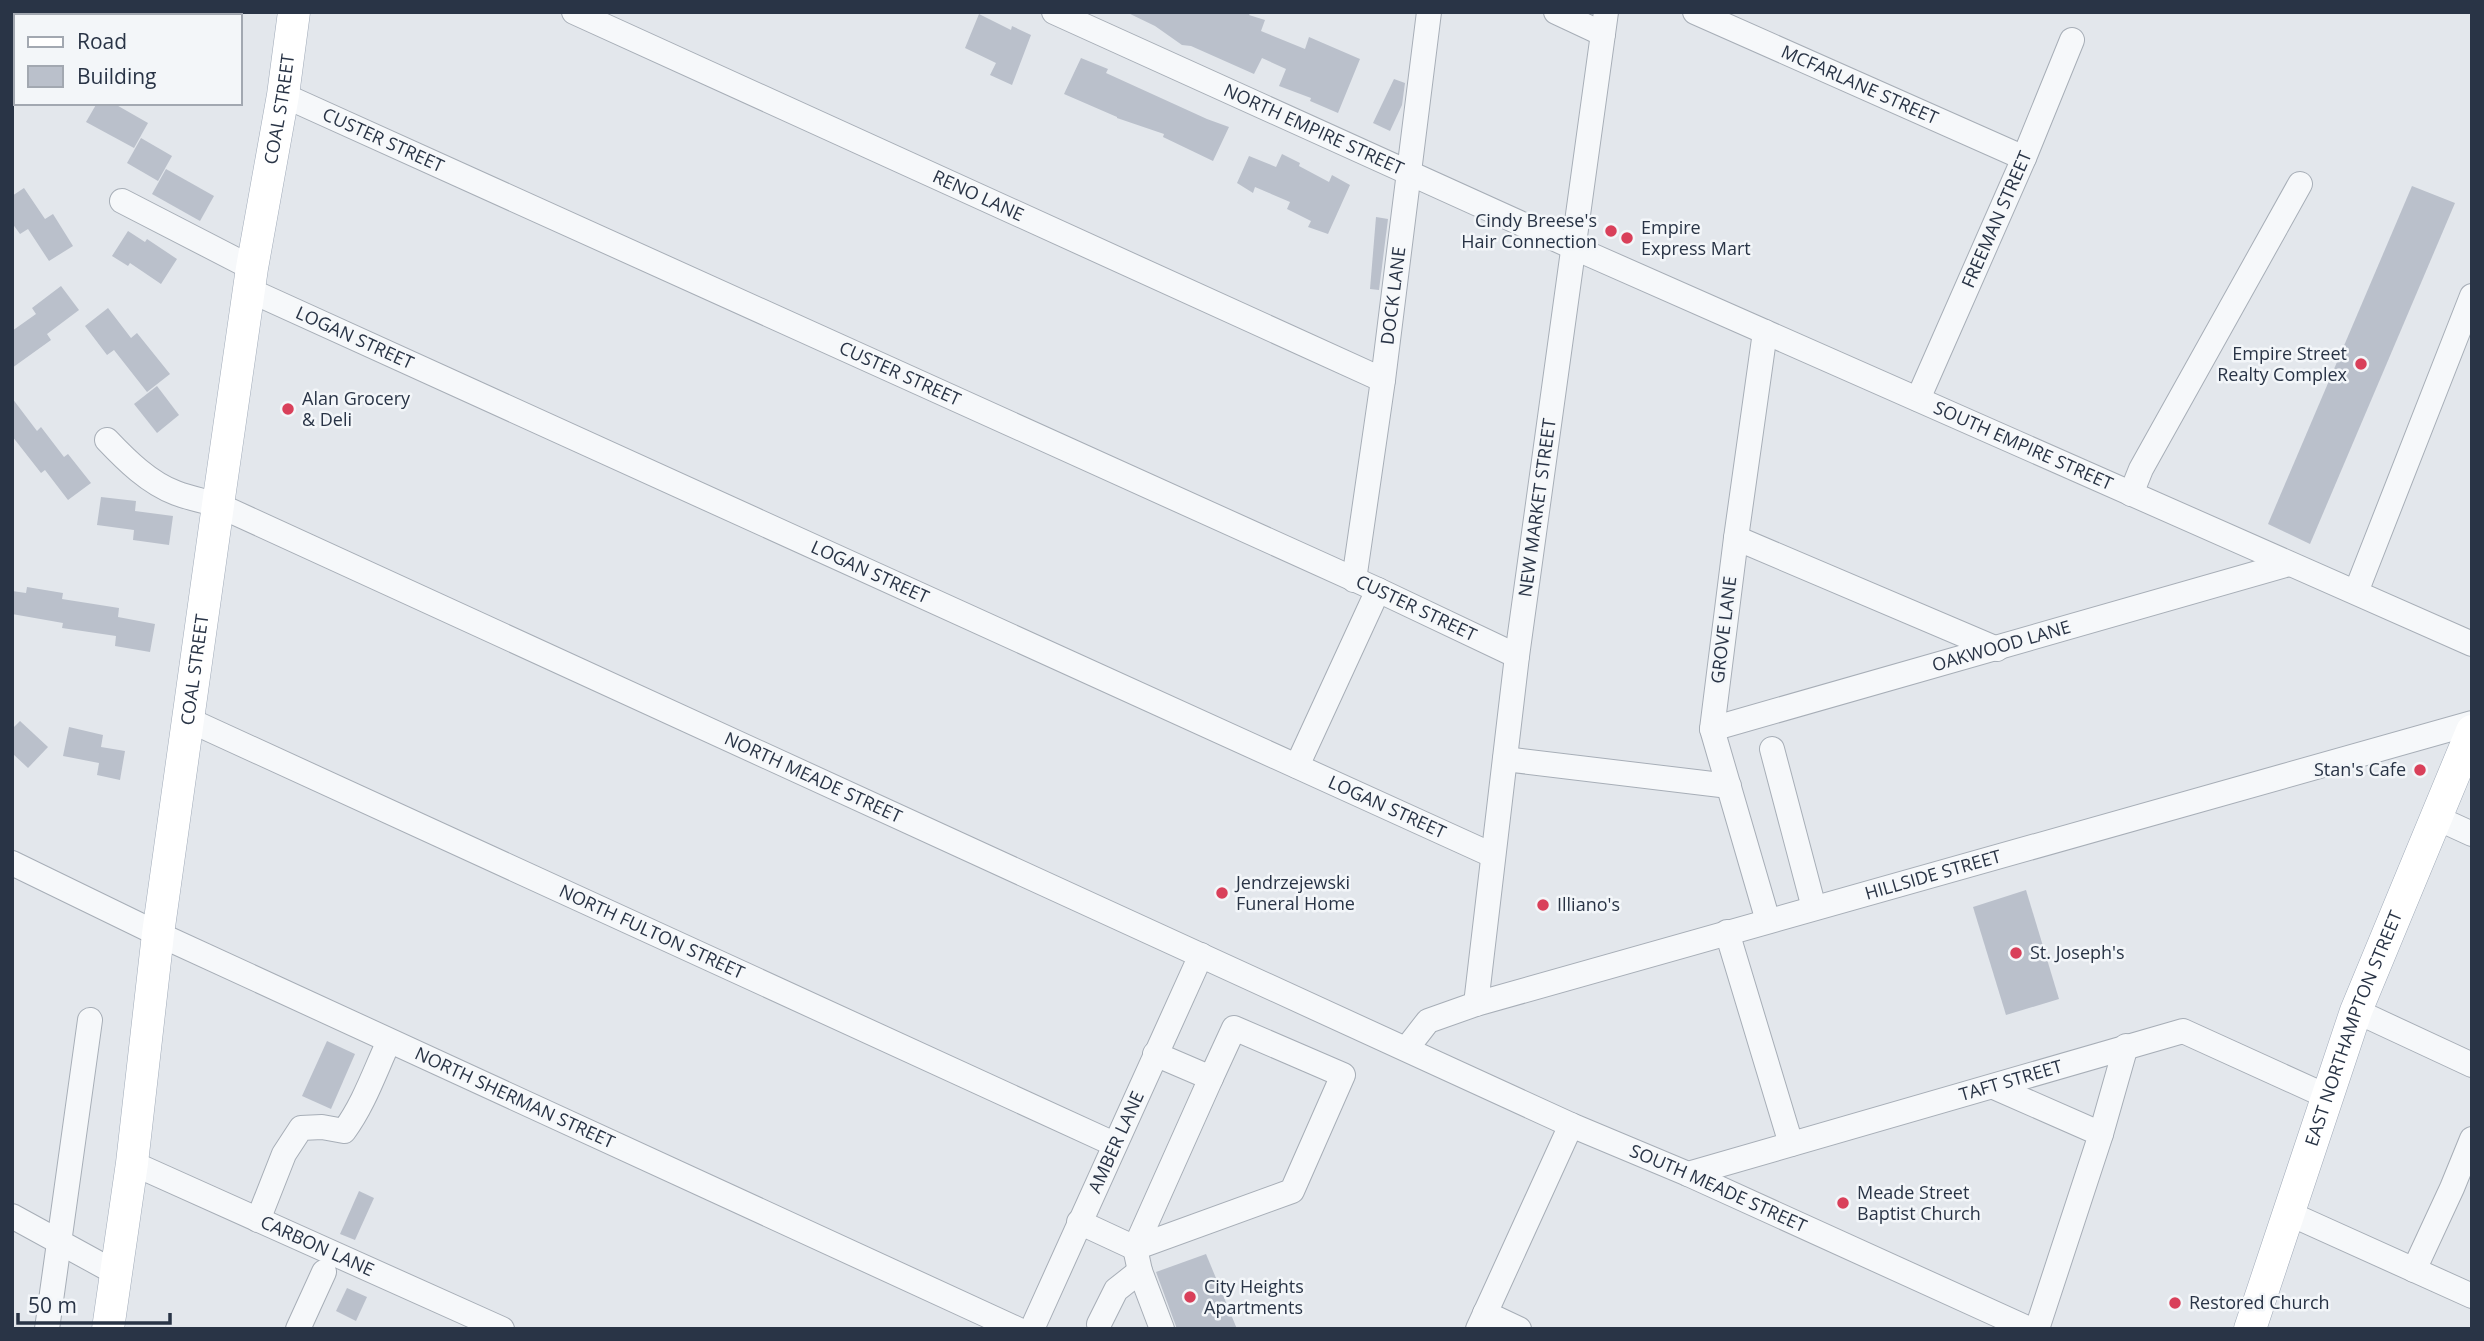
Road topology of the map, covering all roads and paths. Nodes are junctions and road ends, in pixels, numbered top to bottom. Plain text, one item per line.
1 (294, 12) edge
2 (574, 12) edge
3 (1054, 12) edge
4 (1429, 12) edge
5 (1556, 12) edge
6 (1695, 12) edge
7 (1605, 23) edge
8 (2072, 40) dead end
9 (283, 95) junction
10 (2024, 158) junction
11 (1409, 174) junction
12 (2300, 184) dead end
13 (121, 201) dead end
14 (1575, 248) junction
15 (251, 279) junction
16 (2471, 300) edge
17 (1765, 332) junction
18 (1384, 380) junction
19 (1918, 399) junction
20 (107, 440) dead end
21 (2131, 494) junction
22 (218, 505) junction
23 (1736, 538) junction
24 (2289, 564) junction
25 (1354, 580) junction
26 (1378, 590) junction
27 (2356, 592) junction
28 (2472, 644) edge
29 (1997, 649) junction
30 (1517, 656) junction
31 (190, 720) junction
32 (2472, 723) edge
33 (1712, 729) junction
34 (2472, 731) edge
35 (1772, 748) dead end
36 (1505, 759) junction
37 (1297, 766) junction
38 (1729, 786) junction
39 (2437, 818) junction
40 (2472, 834) edge
41 (1492, 855) junction
42 (12, 863) edge
43 (1814, 908) junction
44 (1768, 921) junction
45 (1727, 932) junction
46 (158, 934) junction
47 (1201, 955) junction
48 (1476, 1004) junction
49 (2356, 1011) junction
50 (90, 1020) dead end
51 (389, 1041) junction
52 (2126, 1046) junction
53 (1407, 1048) junction
54 (1156, 1055) junction
55 (2472, 1065) edge
56 (1211, 1078) junction
57 (1994, 1087) junction
58 (2326, 1096) junction
59 (1571, 1125) junction
60 (2101, 1134) junction
61 (2472, 1139) edge
62 (1114, 1144) junction
63 (1791, 1144) junction
64 (132, 1163) junction
65 (1688, 1174) junction
66 (2288, 1213) junction
67 (12, 1216) edge
68 (258, 1220) junction
69 (1079, 1222) junction
70 (60, 1244) junction
71 (1138, 1260) junction
72 (2414, 1270) junction
73 (324, 1272) dead end
74 (116, 1273) junction
75 (2472, 1296) edge
76 (1481, 1321) edge
77 (1099, 1324) dead end
78 (39, 1328) edge
79 (108, 1329) edge
80 (298, 1329) edge
81 (502, 1329) edge
82 (1017, 1329) edge
83 (1032, 1329) edge
84 (1162, 1329) edge
85 (1519, 1329) edge
86 (2029, 1329) edge
87 (2037, 1329) edge
88 (2250, 1329) edge

1 - 9 main road, COAL STREET
2 - 18 street, RENO LANE
3 - 11 street, NORTH EMPIRE STREET
4 - 11 street, DOCK LANE
5 - 7 street
6 - 10 street, MCFARLANE STREET
7 - 14 street, NEW MARKET STREET
8 - 10 street, FREEMAN STREET
9 - 15 main road, COAL STREET
9 - 25 street, CUSTER STREET
10 - 19 street, FREEMAN STREET
11 - 14 street, NORTH EMPIRE STREET
11 - 18 street, DOCK LANE
12 - 21 street
13 - 15 street, LOGAN STREET
14 - 17 street, SOUTH EMPIRE STREET
14 - 30 street, NEW MARKET STREET
15 - 22 main road, COAL STREET
15 - 37 street, LOGAN STREET
16 - 27 street
17 - 19 street, SOUTH EMPIRE STREET
17 - 23 street, GROVE LANE
18 - 25 street, DOCK LANE
19 - 21 street, SOUTH EMPIRE STREET
20 - 22 street, NORTH MEADE STREET
21 - 24 street, SOUTH EMPIRE STREET
22 - 31 main road, COAL STREET
22 - 47 street, NORTH MEADE STREET
23 - 29 street
23 - 33 street, GROVE LANE
24 - 27 street, SOUTH EMPIRE STREET
24 - 29 street, OAKWOOD LANE
25 - 26 street, CUSTER STREET
26 - 30 street, CUSTER STREET
26 - 37 street
27 - 28 street, SOUTH EMPIRE STREET
29 - 33 street, OAKWOOD LANE
30 - 36 street, NEW MARKET STREET
31 - 46 main road, COAL STREET
31 - 62 street, NORTH FULTON STREET
32 - 43 street, HILLSIDE STREET
33 - 38 street, GROVE LANE
34 - 39 main road, EAST NORTHAMPTON STREET
35 - 43 street
36 - 38 street
36 - 41 street, NEW MARKET STREET
37 - 41 street, LOGAN STREET
38 - 44 street, GROVE LANE
39 - 40 street
39 - 49 main road, EAST NORTHAMPTON STREET
41 - 48 street, NEW MARKET STREET
42 - 46 street, NORTH SHERMAN STREET
43 - 44 street, HILLSIDE STREET
44 - 45 street, HILLSIDE STREET
45 - 48 street, HILLSIDE STREET
45 - 63 street
46 - 51 street, NORTH SHERMAN STREET
46 - 64 main road, COAL STREET
47 - 53 street, NORTH MEADE STREET
47 - 54 street, AMBER LANE
48 - 53 street, HILLSIDE STREET
49 - 55 street
49 - 58 main road, EAST NORTHAMPTON STREET
50 - 70 street
51 - 68 street
51 - 82 street, NORTH SHERMAN STREET
52 - 57 street, TAFT STREET
52 - 58 street, TAFT STREET
52 - 60 street
53 - 59 street, SOUTH MEADE STREET
54 - 56 street
54 - 62 street, AMBER LANE
56 - 71 street
56 - 71 street
57 - 60 street
57 - 63 street, TAFT STREET
58 - 66 main road, EAST NORTHAMPTON STREET
59 - 65 street, SOUTH MEADE STREET
59 - 76 street
60 - 87 street
61 - 72 street
62 - 69 street, AMBER LANE
63 - 65 street, TAFT STREET
64 - 68 street, CARBON LANE
64 - 74 main road, COAL STREET
65 - 86 street, SOUTH MEADE STREET
66 - 72 street
66 - 88 main road, EAST NORTHAMPTON STREET
67 - 70 street
68 - 81 street, CARBON LANE
69 - 71 street
69 - 83 street, AMBER LANE
70 - 74 street
70 - 78 street
71 - 77 street
71 - 84 street
72 - 75 street
73 - 80 street
74 - 79 main road, COAL STREET
76 - 85 street

